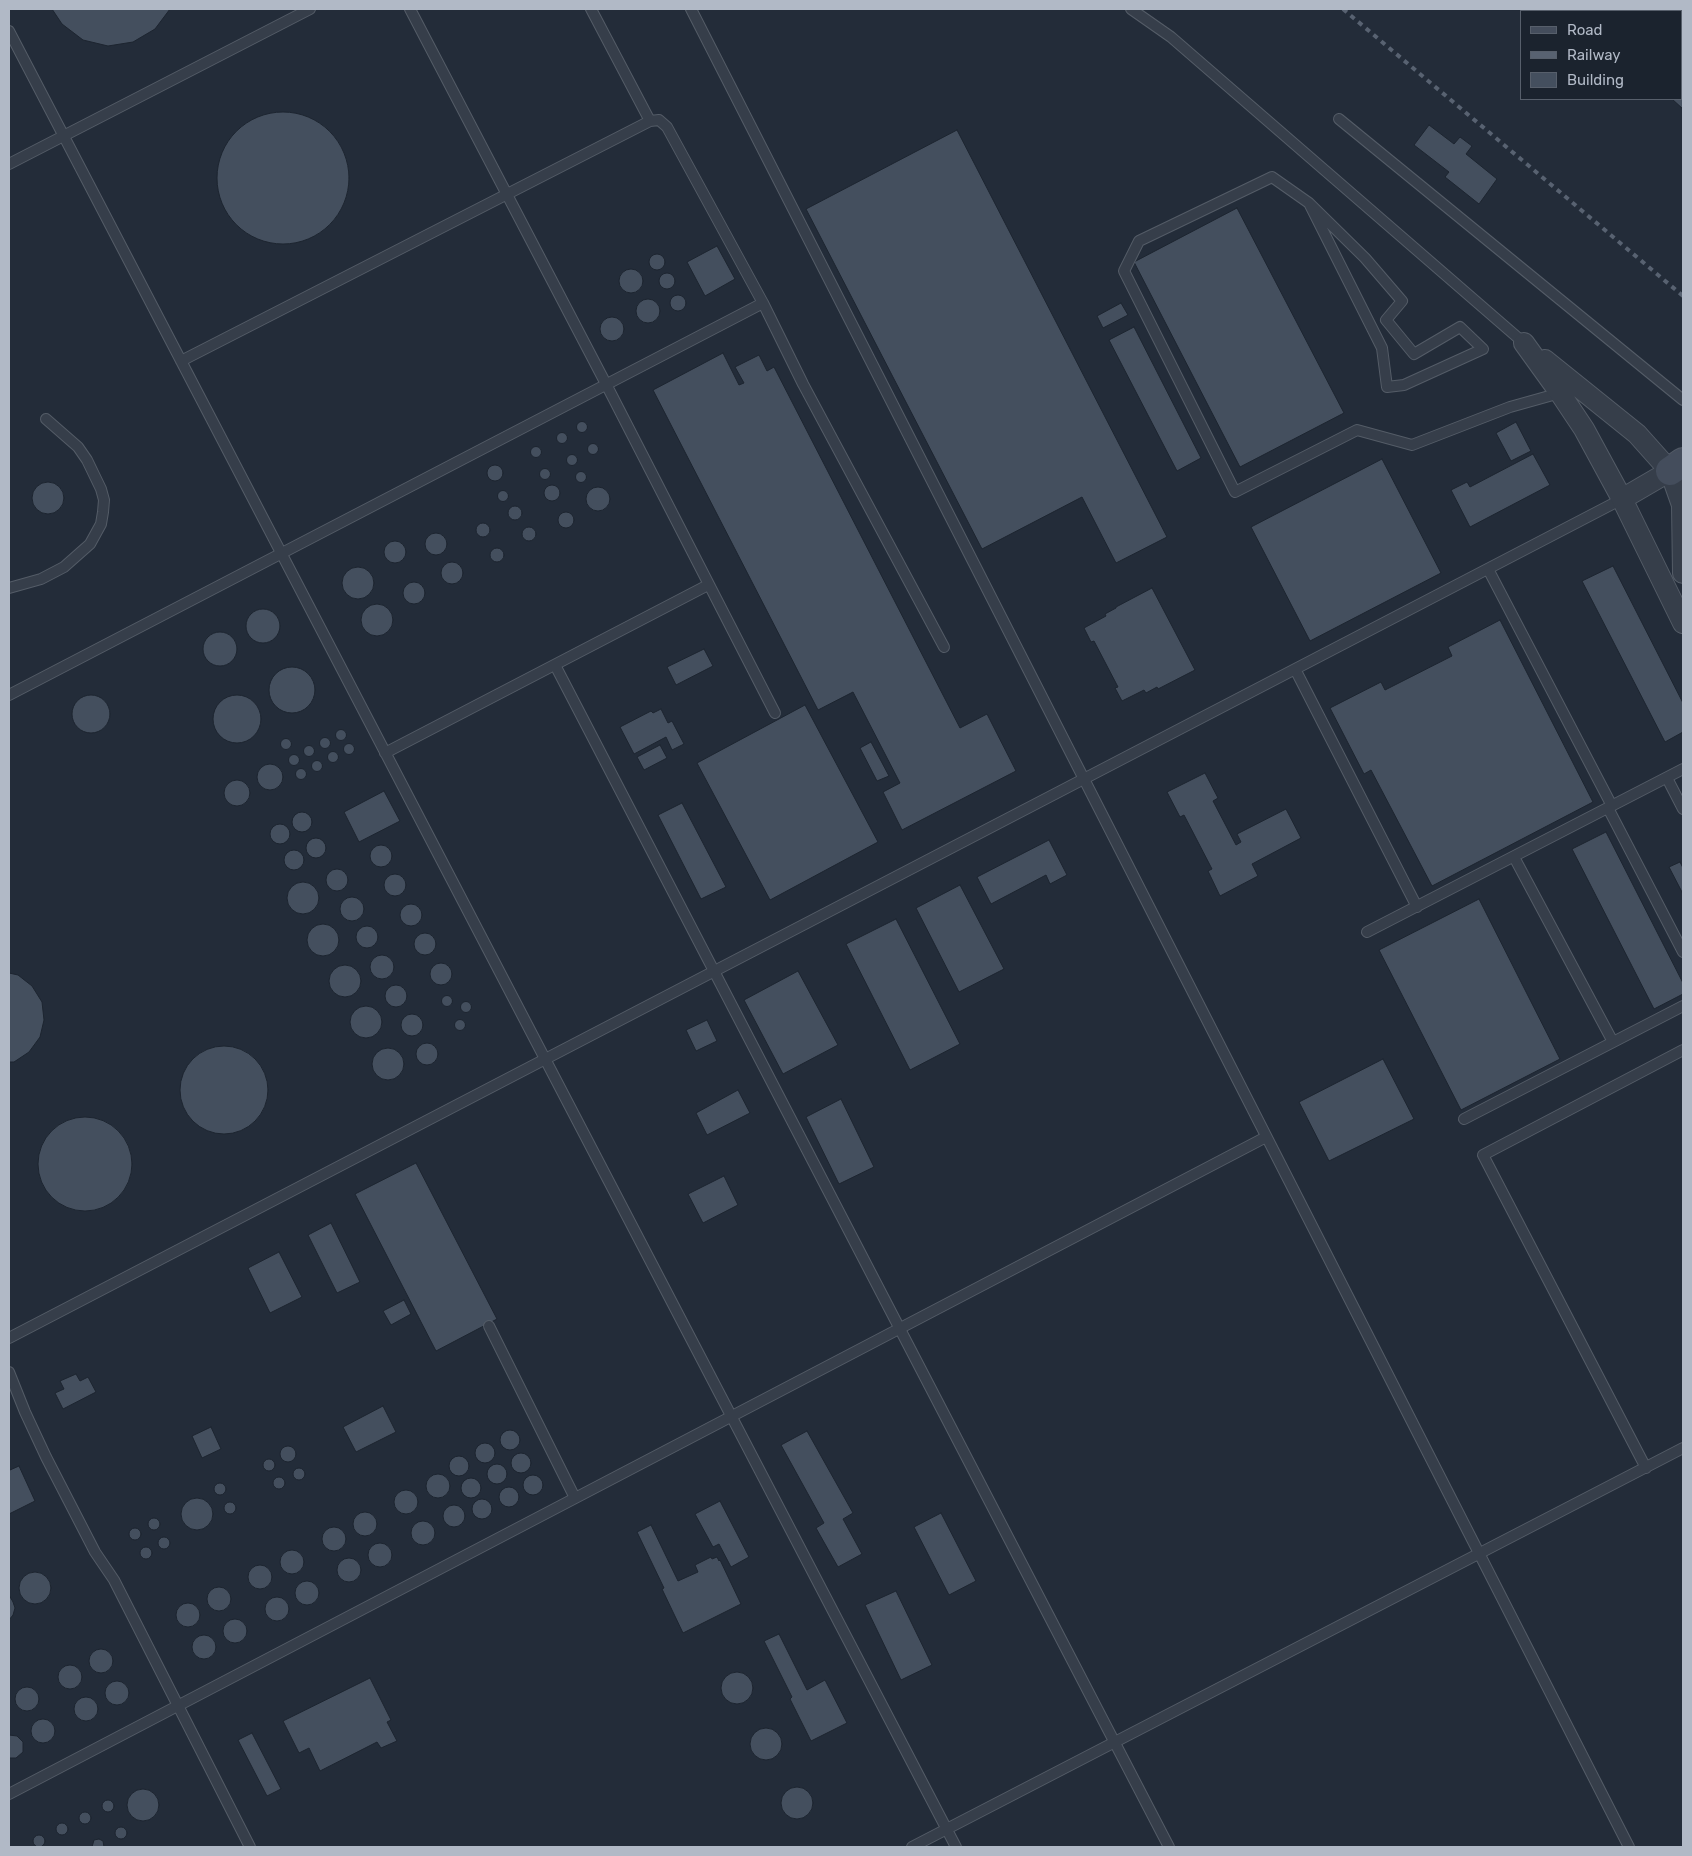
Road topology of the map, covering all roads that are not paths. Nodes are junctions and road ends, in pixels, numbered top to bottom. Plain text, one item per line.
1 (310, 9) edge
2 (410, 9) edge
3 (591, 9) edge
4 (691, 9) edge
5 (1131, 9) edge
6 (9, 32) edge
7 (1339, 119) dead end
8 (650, 121) junction
9 (63, 135) junction
10 (9, 164) edge
11 (507, 194) junction
12 (1309, 204) junction
13 (764, 303) junction
14 (1524, 343) junction
15 (181, 361) junction
16 (606, 384) junction
17 (1585, 392) junction
18 (1560, 393) junction
19 (1683, 400) edge
20 (1610, 412) junction
21 (46, 419) dead end
22 (1584, 429) junction
23 (1676, 466) edge
24 (1622, 499) junction
25 (281, 554) junction
26 (1488, 569) junction
27 (1683, 573) edge
28 (708, 585) junction
29 (9, 588) edge
30 (1683, 623) edge
31 (944, 647) dead end
32 (555, 664) junction
33 (1296, 669) junction
34 (9, 695) edge
35 (775, 713) dead end
36 (385, 753) junction
37 (1683, 769) edge
38 (1083, 778) junction
39 (1667, 778) junction
40 (1610, 807) junction
41 (1683, 809) edge
42 (1514, 857) junction
43 (1417, 906) junction
44 (1367, 932) dead end
45 (1683, 952) edge
46 (714, 970) junction
47 (1683, 1006) edge
48 (1613, 1042) junction
49 (1683, 1050) edge
50 (545, 1059) junction
51 (1464, 1119) dead end
52 (1266, 1137) junction
53 (489, 1326) dead end
54 (900, 1329) junction
55 (9, 1338) edge
56 (9, 1372) edge
57 (731, 1417) junction
58 (1683, 1448) edge
59 (1646, 1468) junction
60 (575, 1498) junction
61 (1479, 1554) junction
62 (178, 1706) junction
63 (1115, 1742) junction
64 (9, 1794) edge
65 (946, 1829) junction
66 (250, 1847) edge
67 (912, 1847) edge
68 (956, 1847) edge
69 (1169, 1847) edge
70 (1628, 1847) edge

1 - 9 lane
2 - 11 lane
3 - 8 lane
4 - 38 lane
5 - 14 lane
6 - 9 lane
7 - 19 lane
8 - 11 lane
8 - 13 lane
9 - 10 lane
9 - 15 lane
11 - 15 lane
11 - 16 lane
12 - 12 lane
12 - 18 lane
13 - 16 lane
13 - 31 lane
14 - 17 street
14 - 18 street
15 - 25 lane
16 - 25 lane
16 - 28 lane
17 - 18 street
17 - 20 street
18 - 22 street
20 - 22 street
20 - 23 street
21 - 29 lane
22 - 24 street
23 - 24 street
23 - 27 street
24 - 26 lane
24 - 30 street
25 - 34 lane
25 - 36 lane
26 - 33 lane
26 - 40 lane
28 - 32 lane
28 - 35 lane
32 - 36 lane
32 - 46 lane
33 - 38 lane
33 - 43 lane
36 - 50 lane
37 - 39 lane
38 - 46 lane
38 - 52 lane
39 - 40 lane
39 - 41 lane
40 - 42 lane
40 - 45 lane
42 - 43 lane
42 - 48 lane
43 - 44 lane
46 - 50 lane
46 - 54 lane
47 - 48 lane
48 - 51 lane
49 - 59 lane
50 - 55 lane
50 - 57 lane
52 - 54 lane
52 - 61 lane
53 - 60 lane
54 - 57 lane
54 - 63 lane
56 - 62 lane
57 - 60 lane
57 - 65 lane
58 - 59 lane
59 - 61 lane
60 - 62 lane
61 - 63 lane
61 - 70 lane
62 - 64 lane
62 - 66 lane
63 - 65 lane
63 - 69 lane
65 - 67 lane
65 - 68 lane

